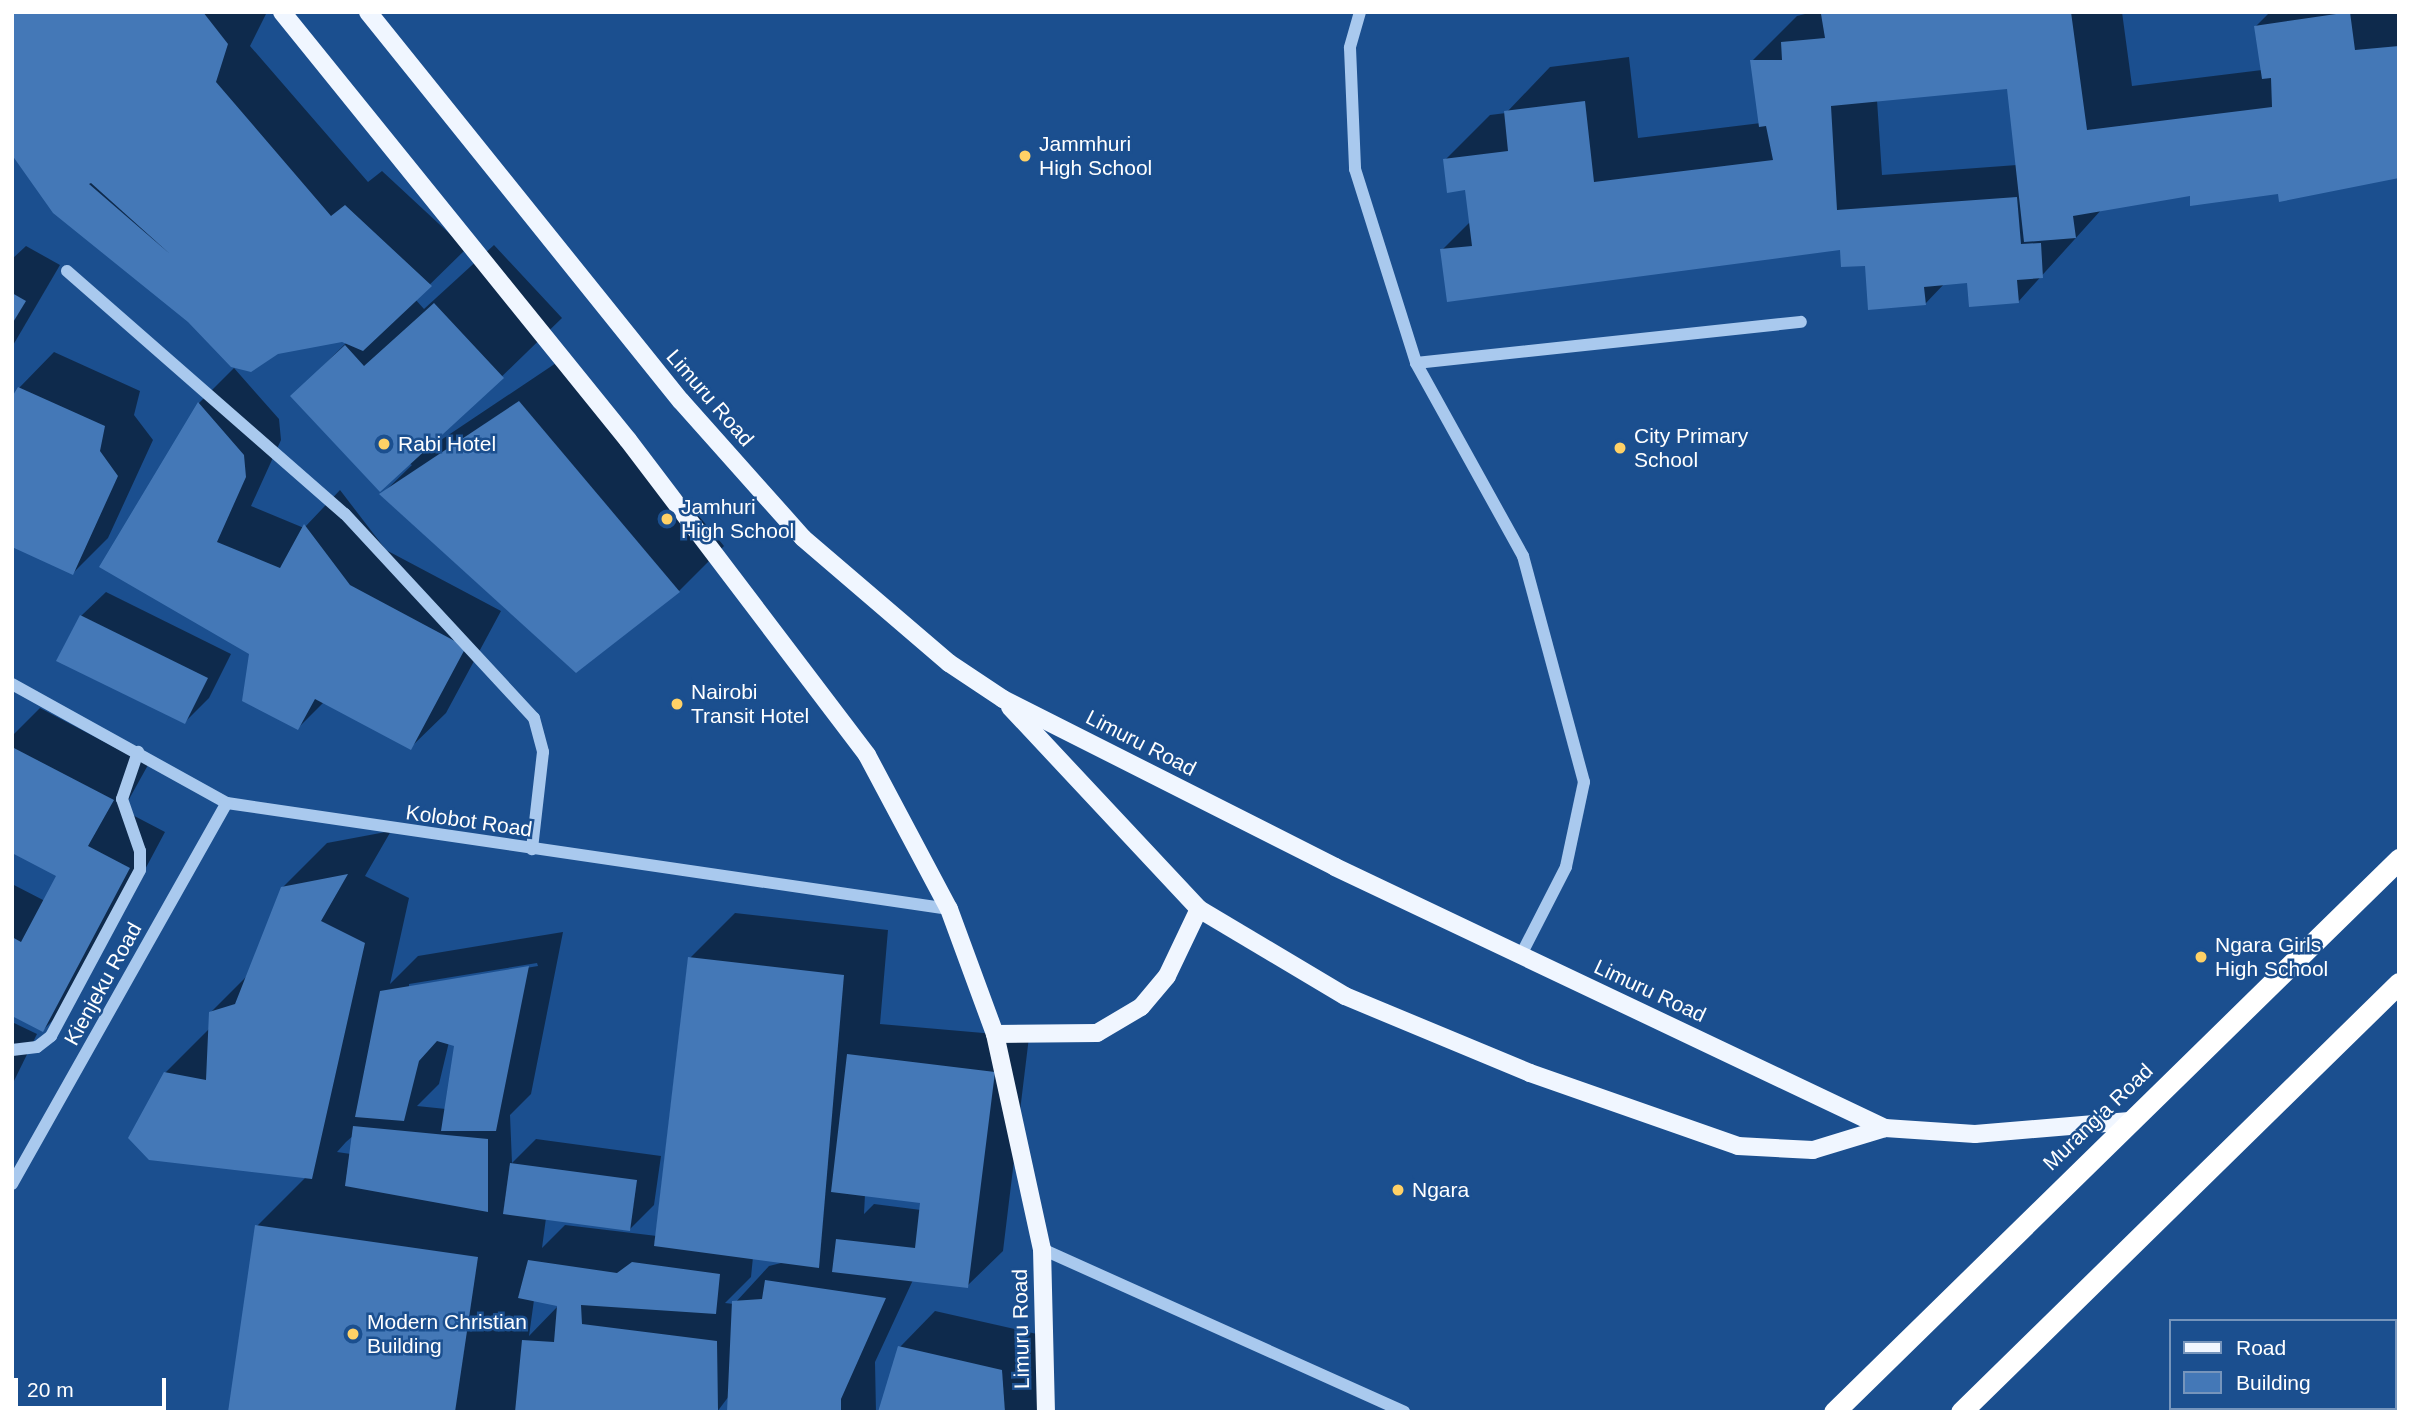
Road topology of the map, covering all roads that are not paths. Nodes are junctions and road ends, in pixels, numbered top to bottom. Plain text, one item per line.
1 (282, 12) edge
2 (368, 12) edge
3 (1360, 12) edge
4 (67, 271) dead end
5 (1801, 322) dead end
6 (1416, 363) junction
7 (12, 684) edge
8 (1003, 699) junction
9 (138, 752) junction
10 (228, 803) junction
11 (532, 849) junction
12 (2399, 859) edge
13 (949, 909) junction
14 (1199, 909) junction
15 (1521, 955) junction
16 (2399, 983) edge
17 (995, 1034) junction
18 (12, 1050) edge
19 (2129, 1121) junction
20 (1885, 1128) junction
21 (12, 1184) edge
22 (1042, 1249) junction
23 (1045, 1412) edge
24 (1404, 1412) edge
25 (1834, 1412) edge
26 (1961, 1412) edge

1 - 13 main road, Limuru Road
2 - 8 main road, Limuru Road
3 - 6 street
4 - 11 street
5 - 6 street
6 - 15 street
7 - 9 street, Kolobot Road
8 - 14 main road
8 - 15 main road, Limuru Road
9 - 10 street, Kolobot Road
9 - 18 street
10 - 11 street, Kolobot Road
10 - 21 street, Kienjeku Road
11 - 13 street, Kolobot Road
12 - 19 highway, Murang'a Road
13 - 17 main road, Limuru Road
14 - 17 main road
14 - 20 main road
15 - 20 main road, Limuru Road
16 - 26 highway
17 - 22 main road, Limuru Road
19 - 20 main road, Limuru Road
19 - 25 highway, Murang'a Road
22 - 23 main road, Limuru Road
22 - 24 street

